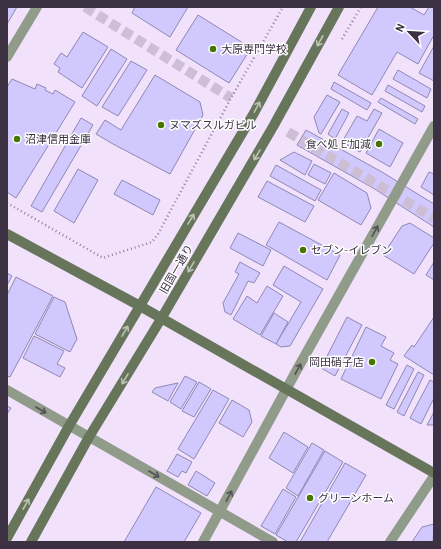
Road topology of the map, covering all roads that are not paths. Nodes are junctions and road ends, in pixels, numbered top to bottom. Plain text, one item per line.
1 (37, 7) edge
2 (310, 7) edge
3 (339, 7) edge
4 (7, 58) edge
5 (434, 126) edge
6 (7, 234) edge
7 (140, 306) junction
8 (161, 319) junction
9 (7, 390) edge
10 (286, 390) junction
11 (69, 426) junction
12 (89, 437) junction
13 (434, 475) edge
14 (220, 512) junction
15 (7, 538) edge
16 (31, 542) edge
17 (203, 542) edge
18 (273, 542) edge
19 (390, 542) edge

1 - 4 street
7 -> 2 main road, 旧国一通り
3 -> 8 main road, 旧国一通り
10 -> 5 street
6 - 7 main road
7 - 8 main road
11 -> 7 main road, 旧国一通り
8 - 10 main road
8 -> 12 main road, 旧国一通り
9 -> 11 street
10 - 13 main road
14 -> 10 street
11 - 12 street
15 -> 11 main road, 旧国一通り
12 -> 14 street
12 - 16 main road, 旧国一通り
13 - 19 street
14 - 17 street
14 - 18 street

